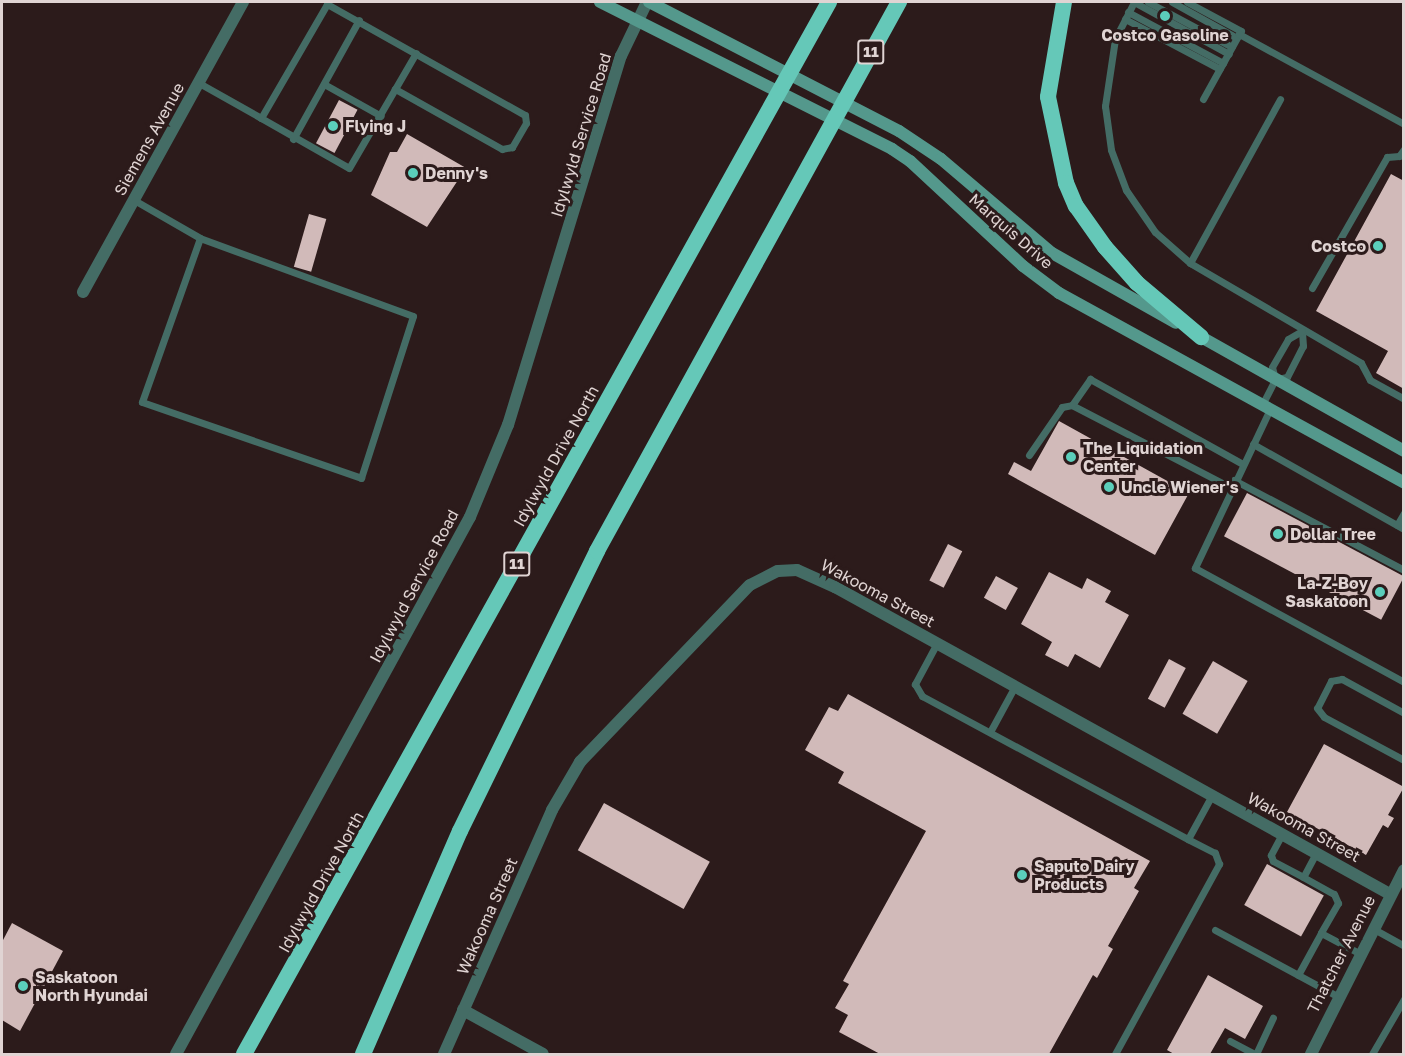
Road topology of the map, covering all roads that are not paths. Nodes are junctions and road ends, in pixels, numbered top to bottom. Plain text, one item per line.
1 (243, 2) edge
2 (600, 2) edge
3 (648, 2) edge
4 (829, 2) edge
5 (899, 2) edge
6 (1064, 2) edge
7 (1134, 2) edge
8 (1148, 2) edge
9 (1172, 2) edge
10 (1187, 2) edge
11 (1126, 15) junction
12 (638, 19) junction
13 (358, 20) junction
14 (1238, 36) junction
15 (1230, 50) junction
16 (416, 53) junction
17 (1221, 66) junction
18 (790, 74) junction
19 (199, 83) junction
20 (324, 84) junction
21 (395, 89) junction
22 (780, 90) junction
23 (1203, 99) dead end
24 (1280, 99) dead end
25 (843, 102) junction
26 (381, 116) junction
27 (261, 118) junction
28 (834, 118) junction
29 (1404, 124) edge
30 (293, 139) junction
31 (1404, 149) edge
32 (134, 200) junction
33 (200, 238) junction
34 (1190, 263) junction
35 (1312, 288) dead end
36 (83, 292) dead end
37 (1302, 331) junction
38 (1201, 337) junction
39 (1275, 379) junction
40 (1404, 399) edge
41 (1072, 405) junction
42 (1266, 407) junction
43 (1253, 444) junction
44 (1404, 451) edge
45 (1029, 455) dead end
46 (1243, 464) junction
47 (1234, 480) junction
48 (1404, 483) edge
49 (1230, 487) junction
50 (1404, 513) edge
51 (1400, 527) edge
52 (1404, 570) edge
53 (938, 644) junction
54 (1404, 682) edge
55 (1015, 687) junction
56 (1404, 713) edge
57 (990, 732) junction
58 (1404, 760) edge
59 (1212, 795) junction
60 (1282, 834) junction
61 (1188, 839) junction
62 (1316, 853) junction
63 (1404, 870) edge
64 (1303, 877) junction
65 (1390, 894) junction
66 (1372, 928) junction
67 (1215, 930) dead end
68 (1321, 933) junction
69 (1404, 946) edge
70 (1359, 953) junction
71 (1298, 975) junction
72 (1337, 996) junction
73 (1404, 999) edge
74 (463, 1010) junction
75 (1273, 1018) dead end
76 (1230, 1041) dead end
77 (177, 1054) edge
78 (244, 1054) edge
79 (363, 1054) edge
80 (444, 1054) edge
81 (543, 1054) edge
82 (1115, 1054) edge
83 (1255, 1054) edge
84 (1311, 1054) edge
85 (1372, 1054) edge

1 - 19 street, Siemens Avenue
2 - 12 main road, Marquis Drive
3 - 12 street, Idylwyld Service Road
3 - 18 main road, Marquis Drive
4 - 18 highway, Idylwyld Drive North / 11
5 - 25 highway, 11
6 - 38 highway
7 - 11 lane
7 - 15 lane
8 - 15 lane
9 - 14 lane
10 - 14 lane
11 - 17 lane
11 - 34 lane
12 - 22 main road, Marquis Drive
12 - 77 street, Idylwyld Service Road
13 - 16 lane
13 - 20 lane
13 - 27 lane
14 - 15 lane
14 - 29 lane
15 - 17 lane
16 - 21 lane
16 - 21 lane
17 - 23 lane
18 - 22 highway, Idylwyld Drive North / 11
18 - 25 main road, Marquis Drive
19 - 27 lane
19 - 32 street, Siemens Avenue
20 - 26 lane
20 - 30 lane
21 - 26 lane
22 - 28 main road, Marquis Drive
22 - 78 highway, Idylwyld Drive North / 11
24 - 34 lane
25 - 28 highway, 11
25 - 38 main road, Marquis Drive
26 - 30 lane
27 - 30 lane
28 - 42 main road, Marquis Drive
28 - 79 highway, 11
31 - 35 lane
32 - 33 lane
32 - 36 street, Siemens Avenue
33 - 33 lane
34 - 37 lane
37 - 39 lane
37 - 39 lane
37 - 40 lane
38 - 39 main road, Marquis Drive
39 - 42 lane
39 - 44 main road, Marquis Drive
41 - 45 lane
41 - 46 lane
41 - 49 lane
42 - 43 lane
42 - 48 main road, Marquis Drive
43 - 46 lane
43 - 51 lane
46 - 47 lane
47 - 49 lane
47 - 52 lane
49 - 54 lane
50 - 51 lane
53 - 55 street, Wakooma Street
53 - 57 lane
53 - 74 street, Wakooma Street
55 - 57 lane
55 - 59 street, Wakooma Street
56 - 58 lane
57 - 61 lane
59 - 60 street, Wakooma Street
59 - 61 lane
60 - 62 street, Wakooma Street
60 - 64 lane
61 - 82 lane
62 - 64 lane
62 - 65 street, Wakooma Street
63 - 65 street, Thatcher Avenue
64 - 68 lane
65 - 66 street, Thatcher Avenue
66 - 69 lane
66 - 70 street, Thatcher Avenue
67 - 71 lane
68 - 70 lane
68 - 71 lane
70 - 72 street, Thatcher Avenue
71 - 72 lane
72 - 84 street, Thatcher Avenue
73 - 85 lane
74 - 80 street, Wakooma Street
74 - 81 street
75 - 83 lane
76 - 83 lane

